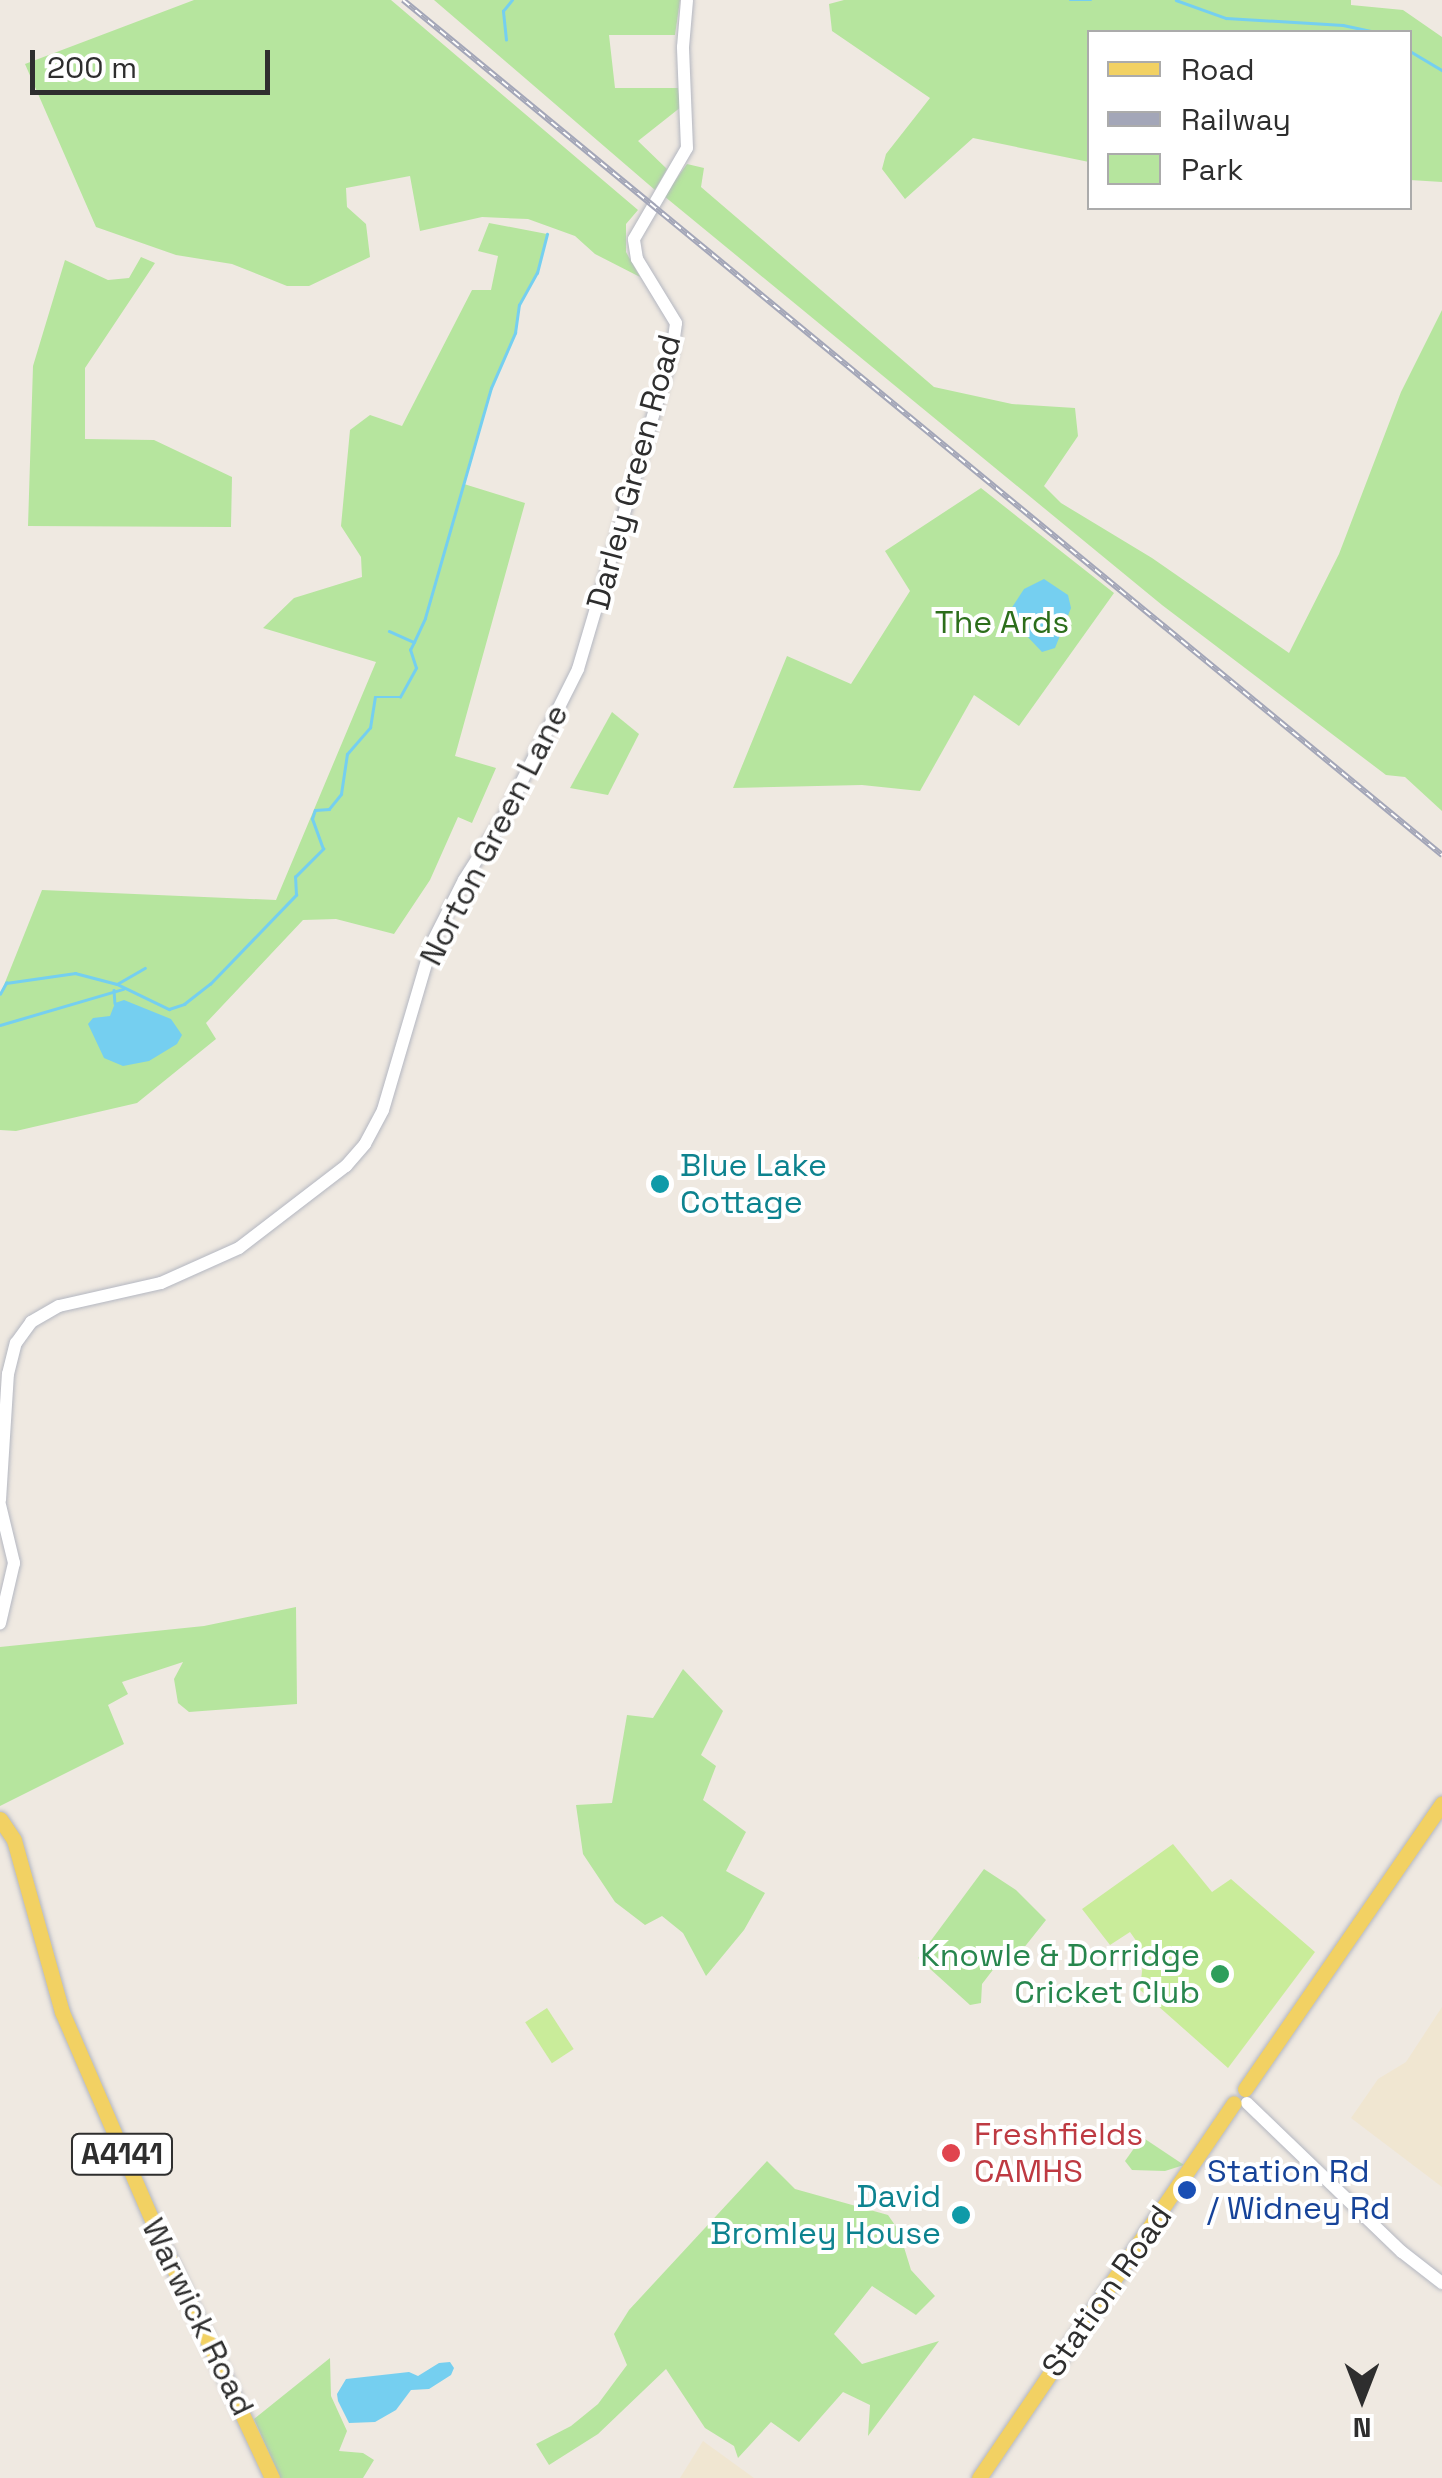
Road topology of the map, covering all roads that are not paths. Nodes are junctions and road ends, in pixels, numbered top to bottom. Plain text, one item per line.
1 (688, 0) edge
2 (578, 669) joint
3 (0, 1502) edge
4 (0, 1623) edge
5 (1442, 1803) edge
6 (0, 1820) edge
7 (1242, 2099) junction
8 (1442, 2283) edge
9 (272, 2478) edge
10 (979, 2478) edge

1 - 2 street, Darley Green Road
2 - 3 street, Norton Green Lane
3 - 4 street, Norton Green Lane
5 - 7 main road, Station Road
6 - 9 main road, Warwick Road / A4141
7 - 8 street
7 - 10 main road, Station Road

